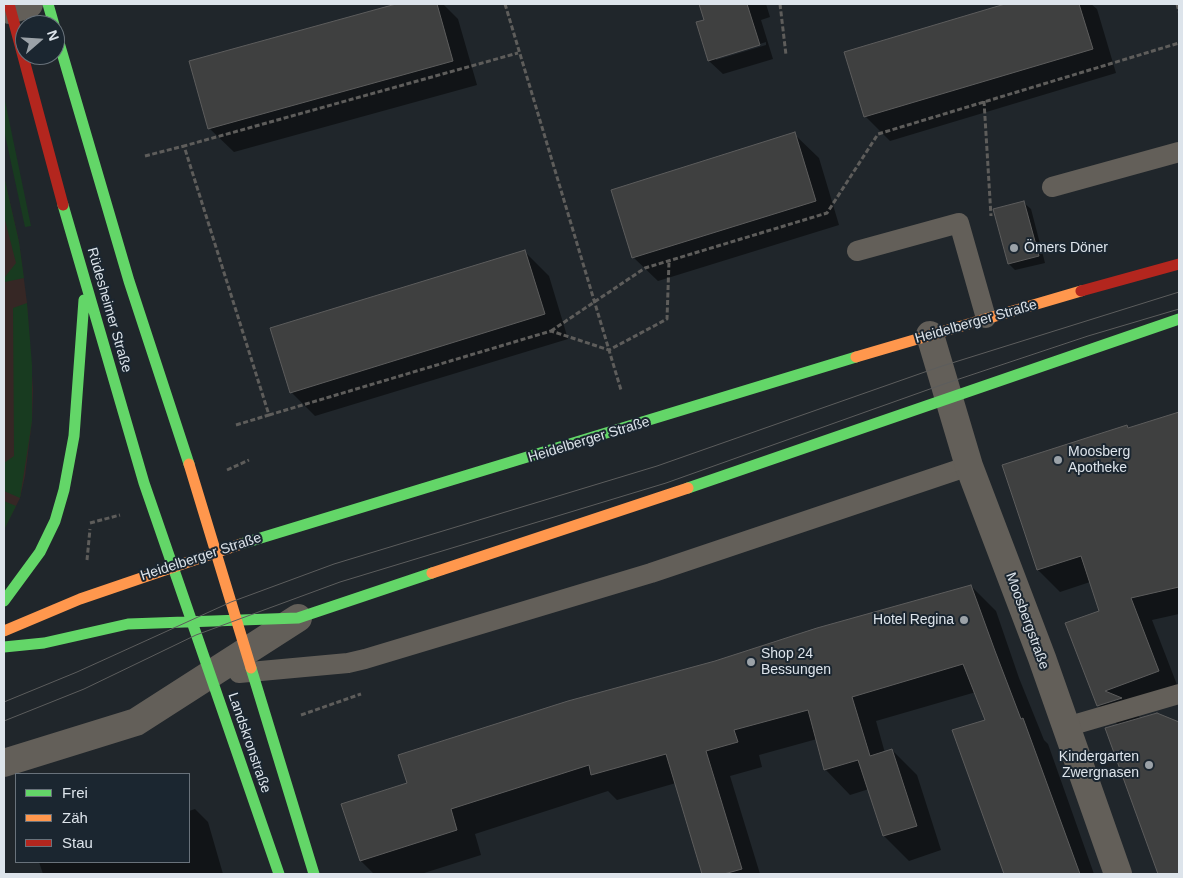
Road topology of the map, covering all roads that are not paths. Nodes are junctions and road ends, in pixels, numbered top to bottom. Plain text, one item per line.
1 (16, 6) edge
2 (65, 63) edge
3 (1179, 152) edge
4 (1052, 187) dead end
5 (857, 251) dead end
6 (1179, 264) edge
7 (85, 284) junction
8 (986, 318) junction
9 (1179, 319) edge
10 (930, 335) junction
11 (948, 397) junction
12 (969, 466) junction
13 (215, 552) junction
14 (172, 565) junction
15 (4, 601) edge
16 (298, 618) junction
17 (235, 619) junction
18 (191, 620) junction
19 (4, 631) edge
20 (4, 647) edge
21 (248, 662) junction
22 (210, 675) junction
23 (1179, 694) edge
24 (1066, 727) junction
25 (4, 764) edge
26 (279, 874) edge
27 (314, 874) edge
28 (1118, 874) edge

1 - 7 main road, Rüdesheimer Straße
2 - 13 main road, Rüdesheimer Straße
3 - 4 lane
5 - 8 lane
6 - 8 main road, Heidelberger Straße
7 - 14 main road, Rüdesheimer Straße
7 - 15 main road
8 - 10 main road, Heidelberger Straße
9 - 11 main road
10 - 11 street, Moosbergstraße
10 - 13 main road, Heidelberger Straße
11 - 12 street, Moosbergstraße
11 - 16 main road
12 - 21 lane
12 - 24 street, Moosbergstraße
13 - 14 main road, Heidelberger Straße
13 - 17 main road, Rüdesheimer Straße
14 - 18 main road, Rüdesheimer Straße
14 - 19 main road, Heidelberger Straße
16 - 17 main road
16 - 21 street
17 - 18 main road
17 - 21 main road, Landskronstraße
18 - 20 main road
18 - 22 main road, Landskronstraße
21 - 22 street
21 - 27 main road, Landskronstraße
22 - 25 street
22 - 26 main road, Landskronstraße
23 - 24 lane
24 - 28 street, Moosbergstraße

